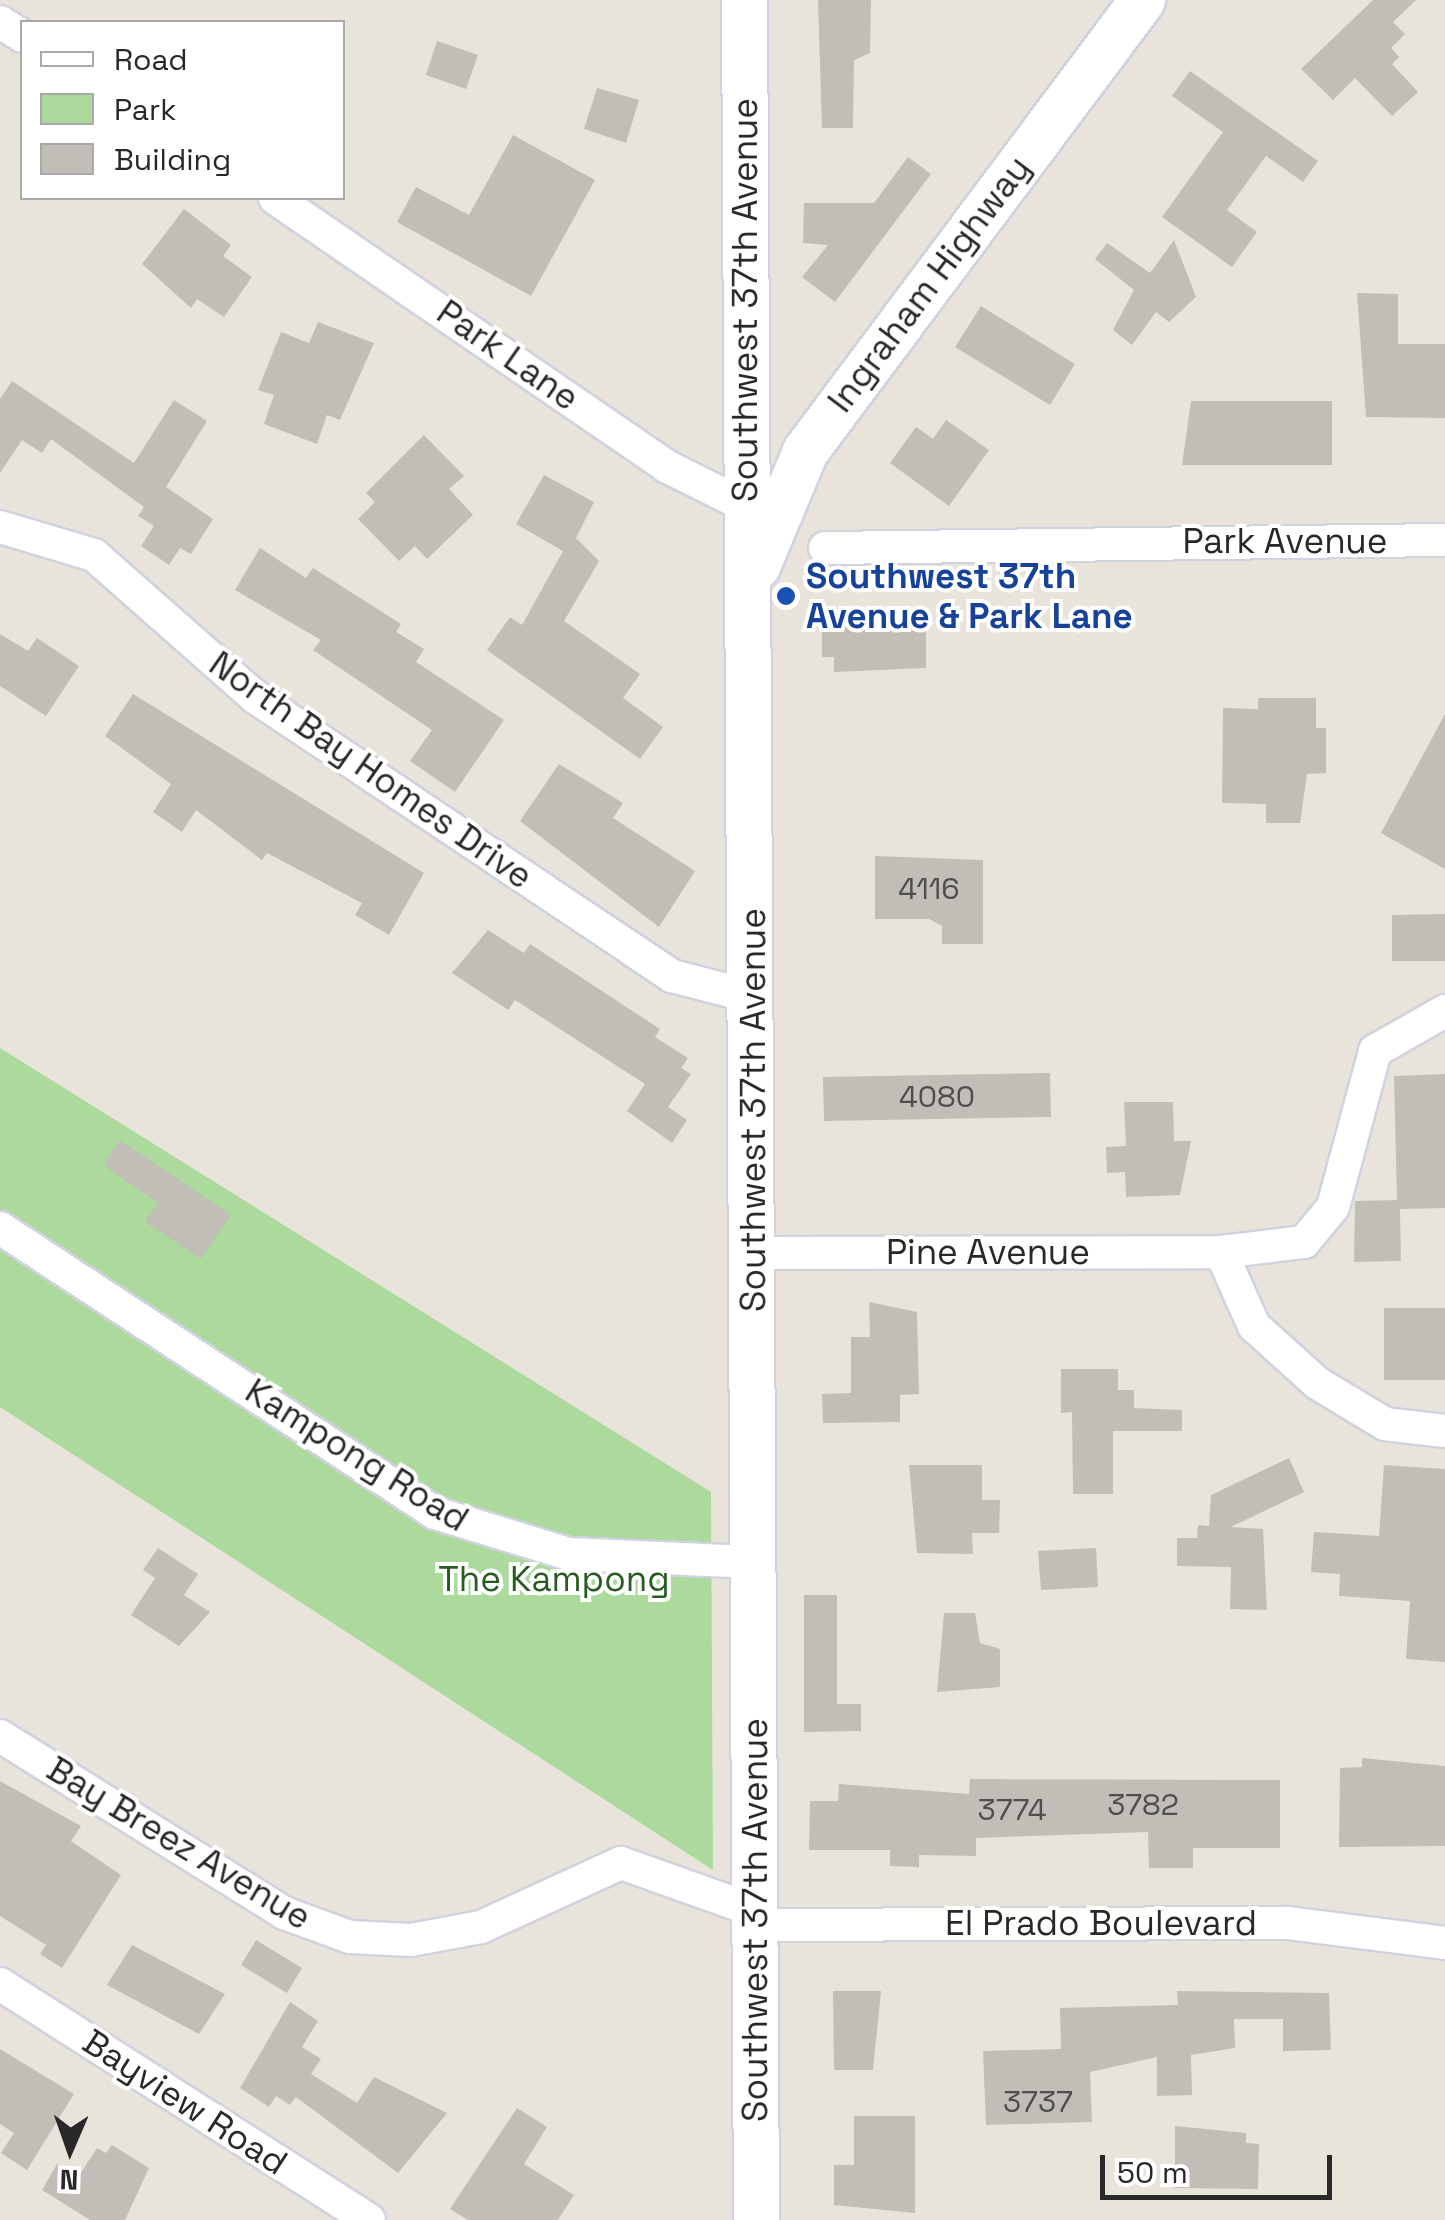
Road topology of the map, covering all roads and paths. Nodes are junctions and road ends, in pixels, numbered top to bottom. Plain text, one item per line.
1 (744, 0) edge
2 (1142, 0) edge
3 (278, 200) edge
4 (746, 506) junction
5 (0, 527) edge
6 (1445, 540) edge
7 (826, 548) dead end
8 (750, 587) junction
9 (753, 997) junction
10 (1445, 1011) edge
11 (0, 1228) edge
12 (1221, 1252) junction
13 (754, 1253) junction
14 (1445, 1431) edge
15 (754, 1562) junction
16 (0, 1736) edge
17 (756, 1918) junction
18 (1445, 1942) edge
19 (0, 1984) edge
20 (370, 2220) edge
21 (756, 2220) edge

1 - 4 main road, Southwest 37th Avenue
2 - 8 main road, Ingraham Highway
3 - 4 street, Park Lane
4 - 8 main road, Southwest 37th Avenue
5 - 9 street, North Bay Homes Drive
6 - 7 street, Park Avenue
8 - 9 main road, Southwest 37th Avenue
9 - 13 main road, Southwest 37th Avenue
10 - 12 street, Pine Avenue
11 - 15 street, Kampong Road
12 - 13 street, Pine Avenue
12 - 14 street
13 - 15 main road, Southwest 37th Avenue
15 - 17 main road, Southwest 37th Avenue
16 - 17 street, Bay Breez Avenue
17 - 18 street, El Prado Boulevard
17 - 21 main road, Southwest 37th Avenue
19 - 20 street, Bayview Road

